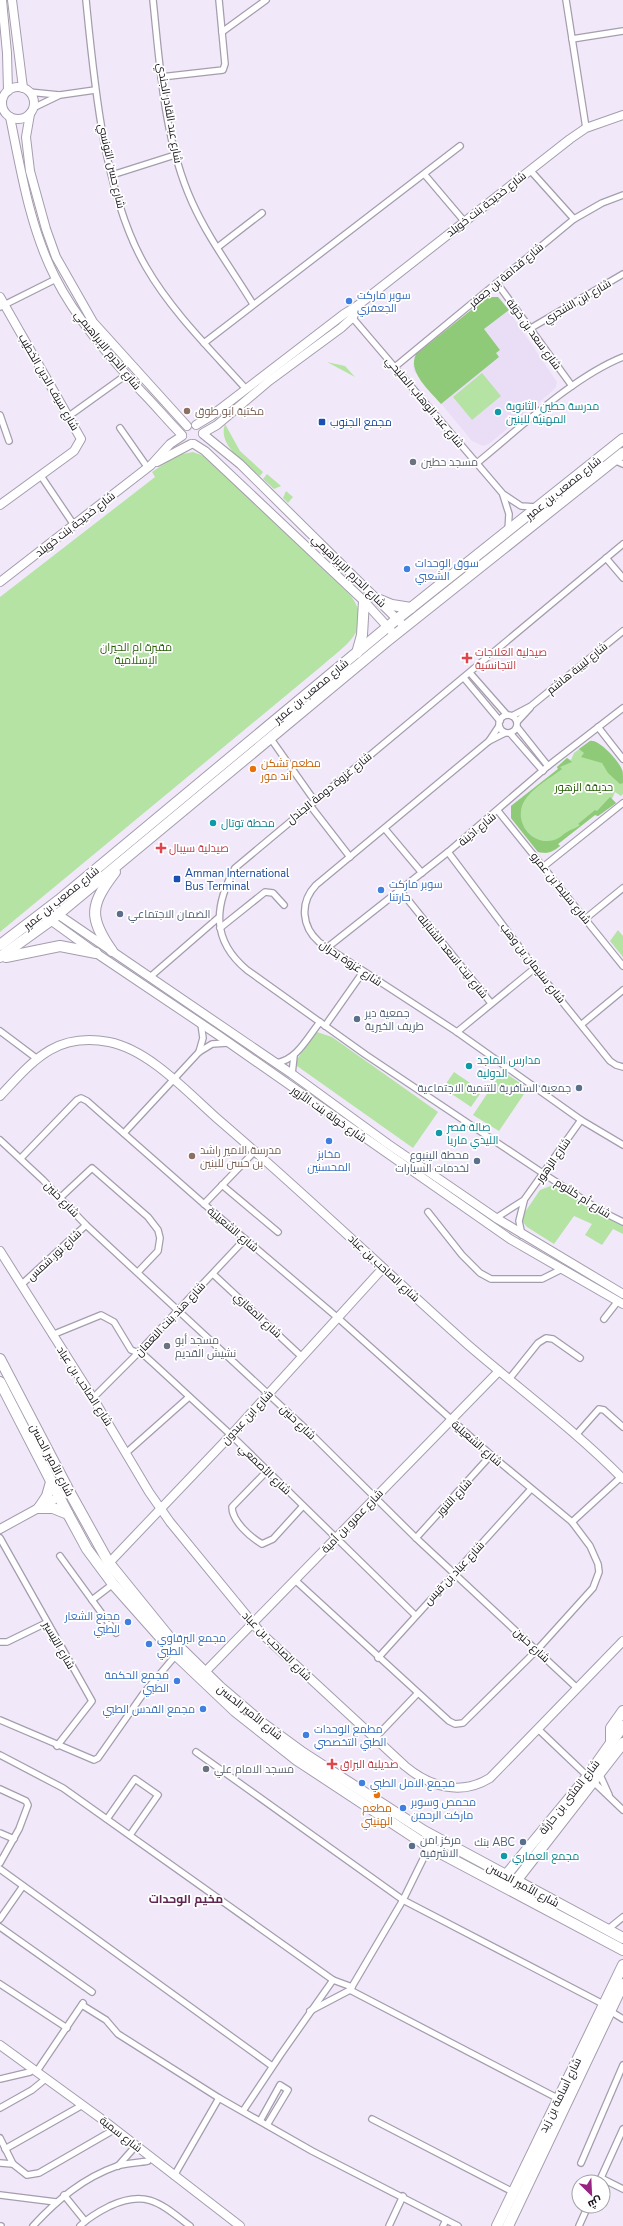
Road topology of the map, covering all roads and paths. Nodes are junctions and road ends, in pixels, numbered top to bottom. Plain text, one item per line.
1 (2, 0) edge
2 (12, 0) edge
3 (86, 0) edge
4 (154, 0) edge
5 (219, 0) edge
6 (266, 0) edge
7 (566, 0) edge
8 (623, 31) edge
9 (222, 32) junction
10 (572, 39) junction
11 (161, 77) junction
12 (26, 90) junction
13 (95, 90) junction
14 (4, 94) edge
15 (60, 95) junction
16 (32, 111) junction
17 (6, 115) edge
18 (623, 115) edge
19 (586, 128) junction
20 (460, 146) dead end
21 (175, 155) junction
22 (530, 170) junction
23 (112, 175) junction
24 (425, 175) junction
25 (623, 194) edge
26 (262, 213) dead end
27 (574, 219) junction
28 (464, 221) junction
29 (218, 247) junction
30 (623, 274) edge
31 (56, 278) junction
32 (497, 283) junction
33 (0, 297) edge
34 (253, 304) junction
35 (2, 306) edge
36 (357, 306) junction
37 (344, 314) junction
38 (353, 317) junction
39 (531, 328) junction
40 (204, 343) junction
41 (623, 357) edge
42 (396, 366) junction
43 (126, 374) junction
44 (572, 386) junction
45 (246, 389) junction
46 (0, 415) edge
47 (69, 416) junction
48 (196, 424) junction
49 (187, 426) junction
50 (120, 428) dead end
51 (203, 434) junction
52 (182, 436) junction
53 (623, 439) edge
54 (9, 441) dead end
55 (193, 444) junction
56 (623, 453) edge
57 (618, 462) edge
58 (477, 463) junction
59 (149, 466) junction
60 (41, 476) junction
61 (503, 494) junction
62 (0, 505) edge
63 (538, 507) junction
64 (74, 525) junction
65 (508, 532) junction
66 (623, 544) edge
67 (606, 558) junction
68 (623, 578) edge
69 (0, 582) edge
70 (380, 600) junction
71 (364, 601) junction
72 (411, 608) junction
73 (397, 620) junction
74 (388, 626) junction
75 (405, 627) junction
76 (623, 631) edge
77 (395, 634) junction
78 (357, 653) junction
79 (470, 673) junction
80 (464, 678) junction
81 (531, 706) junction
82 (623, 708) edge
83 (510, 715) junction
84 (499, 723) junction
85 (517, 724) junction
86 (598, 728) junction
87 (508, 733) junction
88 (271, 739) junction
89 (489, 741) junction
90 (623, 759) edge
91 (548, 766) junction
92 (543, 771) junction
93 (311, 802) junction
94 (623, 803) edge
95 (498, 810) junction
96 (385, 829) junction
97 (448, 852) junction
98 (350, 857) junction
99 (124, 859) junction
100 (544, 867) junction
101 (422, 873) junction
102 (623, 888) edge
103 (400, 890) junction
104 (284, 905) dead end
105 (46, 911) junction
106 (54, 918) junction
107 (218, 918) junction
108 (586, 919) junction
109 (220, 928) junction
110 (0, 945) edge
111 (328, 947) junction
112 (112, 951) junction
113 (96, 953) junction
114 (0, 958) edge
115 (623, 966) edge
116 (535, 968) junction
117 (363, 972) junction
118 (150, 977) junction
119 (623, 990) edge
120 (491, 1003) junction
121 (320, 1022) junction
122 (202, 1024) junction
123 (582, 1024) junction
124 (325, 1026) junction
125 (0, 1031) edge
126 (457, 1032) junction
127 (230, 1043) junction
128 (199, 1052) junction
129 (294, 1056) junction
130 (36, 1058) junction
131 (276, 1063) junction
132 (623, 1067) edge
133 (292, 1074) junction
134 (173, 1080) junction
135 (0, 1096) edge
136 (581, 1120) junction
137 (124, 1132) junction
138 (0, 1140) edge
139 (376, 1141) junction
140 (623, 1145) edge
141 (255, 1151) junction
142 (21, 1158) junction
143 (544, 1174) junction
144 (222, 1185) junction
145 (61, 1197) junction
146 (524, 1200) junction
147 (204, 1204) junction
148 (428, 1212) dead end
149 (496, 1218) junction
150 (623, 1222) edge
151 (86, 1225) junction
152 (278, 1232) dead end
153 (522, 1235) junction
154 (245, 1239) junction
155 (0, 1251) edge
156 (383, 1268) junction
157 (562, 1269) junction
158 (139, 1272) junction
159 (213, 1274) junction
160 (21, 1285) junction
161 (621, 1300) edge
162 (179, 1309) junction
163 (338, 1318) junction
164 (604, 1319) dead end
165 (52, 1335) junction
166 (138, 1353) junction
167 (302, 1357) junction
168 (580, 1358) dead end
169 (0, 1360) edge
170 (499, 1371) junction
171 (510, 1378) junction
172 (0, 1382) edge
173 (269, 1394) junction
174 (189, 1397) junction
175 (93, 1398) junction
176 (451, 1420) junction
177 (623, 1427) edge
178 (231, 1435) junction
179 (576, 1435) junction
180 (126, 1453) junction
181 (491, 1455) junction
182 (267, 1471) junction
183 (622, 1478) edge
184 (51, 1482) junction
185 (532, 1489) junction
186 (69, 1492) junction
187 (59, 1497) junction
188 (374, 1498) junction
189 (303, 1506) junction
190 (40, 1508) junction
191 (160, 1509) junction
192 (68, 1514) junction
193 (572, 1522) junction
194 (0, 1529) edge
195 (0, 1538) edge
196 (336, 1538) junction
197 (416, 1538) junction
198 (60, 1556) dead end
199 (109, 1563) junction
200 (455, 1574) junction
201 (295, 1580) junction
202 (113, 1584) junction
203 (92, 1600) junction
204 (415, 1615) junction
205 (46, 1622) junction
206 (252, 1623) junction
207 (116, 1633) dead end
208 (623, 1641) edge
209 (0, 1642) edge
210 (537, 1650) junction
211 (176, 1655) junction
212 (378, 1658) junction
213 (205, 1672) junction
214 (577, 1688) junction
215 (417, 1694) junction
216 (623, 1711) edge
217 (0, 1720) edge
218 (623, 1726) edge
219 (539, 1730) junction
220 (374, 1739) junction
221 (611, 1742) junction
222 (623, 1743) edge
223 (57, 1746) junction
224 (196, 1752) dead end
225 (0, 1755) edge
226 (600, 1775) junction
227 (590, 1780) junction
228 (0, 1789) edge
229 (612, 1800) junction
230 (623, 1810) edge
231 (106, 1819) junction
232 (424, 1831) junction
233 (0, 1833) edge
234 (130, 1835) junction
235 (14, 1839) junction
236 (418, 1841) junction
237 (429, 1847) junction
238 (0, 1863) edge
239 (515, 1864) junction
240 (0, 1869) edge
241 (494, 1870) junction
242 (524, 1870) junction
243 (506, 1876) junction
244 (515, 1881) junction
245 (23, 1886) junction
246 (498, 1886) junction
247 (531, 1890) junction
248 (508, 1891) junction
249 (403, 1900) junction
250 (623, 1917) edge
251 (0, 1919) edge
252 (0, 1927) edge
253 (607, 1930) junction
254 (623, 1938) edge
255 (621, 1951) edge
256 (623, 1965) edge
257 (334, 1980) junction
258 (0, 1984) edge
259 (623, 1984) edge
260 (351, 1988) junction
261 (92, 1992) dead end
262 (608, 2008) junction
263 (310, 2010) junction
264 (623, 2019) edge
265 (67, 2028) junction
266 (0, 2045) edge
267 (0, 2051) edge
268 (623, 2065) edge
269 (272, 2066) junction
270 (34, 2072) junction
271 (0, 2079) edge
272 (43, 2080) junction
273 (220, 2098) junction
274 (559, 2098) junction
275 (79, 2107) junction
276 (0, 2108) edge
277 (243, 2111) junction
278 (372, 2119) dead end
279 (260, 2121) junction
280 (267, 2125) junction
281 (623, 2129) edge
282 (110, 2132) junction
283 (0, 2138) edge
284 (5, 2148) junction
285 (133, 2149) junction
286 (148, 2161) junction
287 (0, 2163) edge
288 (581, 2163) dead end
289 (13, 2164) junction
290 (118, 2166) junction
291 (603, 2174) edge
292 (174, 2176) junction
293 (611, 2185) edge
294 (623, 2190) edge
295 (513, 2192) junction
296 (0, 2195) edge
297 (64, 2195) junction
298 (403, 2196) junction
299 (56, 2202) junction
300 (584, 2214) edge
301 (446, 2220) junction
302 (85, 2221) junction
303 (33, 2226) edge
304 (80, 2226) edge
305 (190, 2226) edge
306 (231, 2226) edge
307 (240, 2226) edge
308 (389, 2226) edge
309 (443, 2226) edge
310 (458, 2226) edge
311 (497, 2226) edge
312 (508, 2226) edge
313 (579, 2226) edge

1 - 14 street
2 - 12 street
3 - 13 street, شارع حسن التونسي
4 - 11 street, شارع عبد القادر الجندي
5 - 9 street
6 - 9 street
7 - 10 street
8 - 10 street
9 - 11 street
10 - 19 street
11 - 21 street, شارع عبد القادر الجندي
12 - 14 street
12 - 15 street
12 - 16 street
13 - 15 street
13 - 23 street, شارع حسن التونسي
14 - 17 street
15 - 16 street
16 - 17 street
16 - 49 street, شارع الحرم الإبراهيمي
17 - 31 street, شارع الحرم الإبراهيمي
18 - 19 street, شارع خديجة بنت خويلد
19 - 22 street, شارع خديجة بنت خويلد
20 - 24 street
21 - 23 street
21 - 29 street, شارع عبد القادر الجندي
22 - 27 street
22 - 28 street, شارع خديجة بنت خويلد
23 - 40 street, شارع حسن التونسي
24 - 28 street
24 - 34 street
25 - 27 street, شارع قدامة بن جعفر
26 - 29 street
27 - 32 street, شارع قدامة بن جعفر
28 - 36 street, شارع خديجة بنت خويلد
29 - 34 street, شارع عبد القادر الجندي
30 - 39 street, شارع ابن الشجري
31 - 35 street
31 - 43 street, شارع الحرم الإبراهيمي
32 - 39 street, شارع سعد بن خولة
32 - 42 street, شارع قدامة بن جعفر
33 - 35 street, شارع سيف الدين الخطيب
34 - 40 street
35 - 47 street, شارع سيف الدين الخطيب
36 - 37 street, شارع خديجة بنت خويلد
36 - 38 street
37 - 38 street
37 - 45 street, شارع خديجة بنت خويلد
38 - 42 street, شارع عبد الوهاب المليحي
38 - 51 street
39 - 44 street, شارع سعد بن خولة
40 - 45 street, شارع حسن التونسي
41 - 44 street
42 - 58 street, شارع عبد الوهاب المليحي
43 - 47 street
43 - 52 street, شارع الحرم الإبراهيمي
44 - 58 street
45 - 48 street, شارع خديجة بنت خويلد
46 - 54 street
47 - 60 street, شارع سيف الدين الخطيب
48 - 49 street
48 - 51 street
49 - 52 street
50 - 59 street
51 - 55 street
51 - 70 street, شارع الحرم الإبراهيمي
52 - 55 street
52 - 59 street, شارع خديجة بنت خويلد
53 - 63 highway, شارع مصعب بن عمير
55 - 59 street, شارع خديجة بنت خويلد
55 - 71 street, شارع الحرم الإبراهيمي
56 - 57 highway, شارع مصعب بن عمير
57 - 75 highway, شارع مصعب بن عمير
58 - 61 street, شارع عبد الوهاب المليحي
59 - 64 street, شارع خديجة بنت خويلد
60 - 62 street, شارع سيف الدين الخطيب
60 - 64 street
61 - 63 street, شارع عبد الوهاب المليحي
61 - 65 street, شارع عبد الوهاب المليحي
63 - 65 highway, شارع مصعب بن عمير
64 - 69 street, شارع خديجة بنت خويلد
65 - 72 highway, شارع مصعب بن عمير
66 - 67 street, شارع غزوة دومة الجندل
67 - 68 street
67 - 79 street, شارع غزوة دومة الجندل
70 - 72 highway
70 - 73 street, شارع الحرم الإبراهيمي
71 - 74 street, شارع الحرم الإبراهيمي
71 - 78 highway
72 - 73 highway, شارع مصعب بن عمير
73 - 74 highway, شارع مصعب بن عمير
73 - 75 street, شارع الحرم الإبراهيمي
74 - 77 street, شارع الحرم الإبراهيمي
74 - 78 highway, شارع مصعب بن عمير
75 - 77 highway, شارع مصعب بن عمير
76 - 81 street, شارع لبيبة هاشم
77 - 88 highway, شارع مصعب بن عمير
78 - 105 highway, شارع مصعب بن عمير
79 - 80 street, شارع غزوة دومة الجندل
79 - 83 street
80 - 84 street
80 - 93 street, شارع غزوة دومة الجندل
81 - 83 street, شارع لبيبة هاشم
81 - 85 street, شارع لبيبة هاشم
82 - 86 street, شارع اذينة
83 - 84 street, شارع لبيبة هاشم
83 - 85 street
84 - 87 street
84 - 89 street, شارع غزوة بحران
85 - 87 street, شارع لبيبة هاشم
85 - 91 street
86 - 90 street
86 - 91 street, شارع اذينة
87 - 89 street, شارع غزوة بحران
87 - 92 street
88 - 93 street
88 - 99 highway, شارع مصعب بن عمير
89 - 96 street, شارع غزوة بحران
91 - 92 street, شارع اذينة
92 - 95 street, شارع اذينة
93 - 98 street
93 - 107 street, شارع غزوة دومة الجندل
94 - 100 street
95 - 97 street, شارع اذينة
95 - 100 street, شارع سليط بن عمرو
96 - 98 street, شارع غزوة بحران
96 - 101 street
97 - 101 street, شارع اذينة
97 - 116 street, شارع سليمان بن وهب
98 - 111 street, شارع غزوة بحران
99 - 106 highway, شارع مصعب بن عمير
99 - 112 highway
100 - 108 street, شارع سليط بن عمرو
101 - 103 street, شارع اذينة
102 - 108 street
103 - 111 street, شارع اذينة
103 - 120 street, شارع ليث اسعد الشنابله
104 - 109 street
105 - 106 street, شارع خولة بنت الأزور
105 - 110 highway, شارع مصعب بن عمير
106 - 112 street, شارع خولة بنت الأزور
106 - 113 street, شارع خولة بنت الأزور
106 - 114 highway, شارع مصعب بن عمير
107 - 109 street, شارع غزوة دومة الجندل
107 - 118 street
108 - 115 street, شارع سليط بن عمرو
109 - 121 street, شارع غزوة دومة الجندل
111 - 117 street, شارع غزوة بحران
112 - 118 street, شارع خولة بنت الأزور
113 - 114 highway
113 - 122 street, شارع خولة بنت الأزور
116 - 120 street
116 - 123 street, شارع سليمان بن وهب
117 - 124 street
117 - 126 street, شارع غزوة بحران
118 - 131 street, شارع خولة بنت الأزور
119 - 123 street
120 - 126 street
121 - 124 street, شارع غزوة دومة الجندل
121 - 129 street
122 - 127 street, شارع خولة بنت الأزور
122 - 128 street
123 - 132 street, شارع سليمان بن وهب
124 - 143 street, شارع غزوة دومة الجندل
125 - 130 street
126 - 136 street, شارع غزوة بحران
127 - 128 street
127 - 139 street, شارع خولة بنت الأزور
128 - 134 street
129 - 131 street
129 - 133 street
130 - 134 street, شارع الصاحب بن عباد
130 - 135 street, شارع الصاحب بن عباد
131 - 133 street, شارع خولة بنت الأزور
133 - 139 street, شارع خولة بنت الأزور
134 - 137 street
134 - 141 street, شارع الصاحب بن عباد
136 - 140 street, شارع غزوة بحران
136 - 143 street, شارع الزهور
137 - 142 street, شارع الشعيلية
137 - 147 street, شارع الشعيلية
138 - 142 street, شارع حنين
139 - 149 street, شارع خولة بنت الأزور
139 - 157 street, شارع خولة بنت الأزور
141 - 144 street
141 - 156 street, شارع الصاحب بن عباد
142 - 145 street, شارع حنين
143 - 146 street, شارع الزهور
143 - 150 street, شارع أم كلثوم
144 - 147 street
144 - 152 street
145 - 151 street, شارع حنين
145 - 158 street
146 - 149 street, شارع الزهور
146 - 153 street, شارع الزهور
147 - 154 street, شارع الشعيلية
148 - 157 street
149 - 153 street, شارع خولة بنت الأزور
151 - 158 street, شارع حنين
151 - 160 street, شارع نور شمس
153 - 161 street, شارع خولة بنت الأزور
154 - 159 street, شارع هند بنت النعمان
154 - 163 street, شارع الشعيلية
155 - 160 street, شارع الصاحب بن عباد
156 - 163 street, شارع ابن عبدون
156 - 170 street, شارع الصاحب بن عباد
157 - 161 street, شارع خولة بنت الأزور
158 - 162 street, شارع حنين
159 - 162 street, شارع هند بنت النعمان
159 - 167 street, شارع المغازي
160 - 165 street, شارع الصاحب بن عباد
161 - 164 street
162 - 166 street, شارع هند بنت النعمان
162 - 173 street, شارع حنين
163 - 167 street, شارع ابن عبدون
163 - 176 street, شارع الشعيلية
165 - 166 street, شارع الأصمعي
165 - 175 street, شارع الصاحب بن عباد
166 - 174 street, شارع الأصمعي
166 - 175 street, شارع هند بنت النعمان
167 - 173 street, شارع ابن عبدون
168 - 171 street
169 - 186 highway, شارع الأمير الحسن
170 - 171 street, شارع الصاحب بن عباد
170 - 176 street, شارع عمرو بن أمية
171 - 179 street, شارع الصاحب بن عباد
172 - 184 highway, شارع الأمير الحسن
173 - 178 street, شارع ابن عبدون
173 - 188 street, شارع حنين
174 - 178 street, شارع الأصمعي
174 - 180 street
175 - 180 street, شارع الصاحب بن عباد
176 - 181 street, شارع الشعيلية
176 - 188 street, شارع عمرو بن أمية
177 - 179 street
178 - 182 street, شارع الأصمعي
178 - 191 street, شارع ابن عبدون
179 - 183 street, شارع الصاحب بن عباد
180 - 191 street, شارع الصاحب بن عباد
181 - 185 street, شارع الشعيلية
181 - 197 street, شارع التنور
182 - 189 street, شارع الأصمعي
182 - 189 street
183 - 193 street
184 - 187 highway, شارع الأمير الحسن
184 - 190 highway
185 - 193 street, شارع الشعيلية
185 - 200 street, شارع عباد بن قيس
186 - 187 street
186 - 199 highway, شارع الأمير الحسن
187 - 190 street
187 - 192 highway, شارع الأمير الحسن
188 - 196 street, شارع عمرو بن أمية
188 - 197 street, شارع حنين
189 - 196 street, شارع الأصمعي
190 - 192 highway
190 - 194 street
191 - 199 street, شارع ابن عبدون
191 - 206 street, شارع الصاحب بن عباد
192 - 202 highway, شارع الأمير الحسن
193 - 210 street, شارع الشعيلية
195 - 205 street, شارع التيسير
196 - 201 street, شارع عمرو بن أمية
196 - 204 street, شارع الأصمعي
197 - 200 street, شارع حنين
198 - 203 street
199 - 213 highway, شارع الأمير الحسن
200 - 204 street, شارع عباد بن قيس
200 - 210 street, شارع حنين
201 - 206 street, شارع عمرو بن أمية
201 - 212 street, شارع الشعيلية
202 - 203 street
202 - 211 highway, شارع الأمير الحسن
203 - 207 street
204 - 212 street, شارع عباد بن قيس
205 - 209 street
205 - 223 street, شارع التيسير
206 - 213 street, شارع عمرو بن أمية
206 - 220 street, شارع الصاحب بن عباد
208 - 214 street, شارع الصاحب بن عباد
210 - 214 street, شارع حنين
210 - 215 street, شارع الشعيلية
211 - 223 street
211 - 236 highway, شارع الأمير الحسن
212 - 215 street, شارع الشعيلية
213 - 232 highway, شارع الأمير الحسن
214 - 219 street, شارع الصاحب بن عباد
215 - 220 street
216 - 221 highway
217 - 223 street
218 - 221 highway, شارع المثنى بن حارثة
219 - 220 street, شارع الصاحب بن عباد
219 - 227 street
221 - 227 highway, شارع المثنى بن حارثة
222 - 226 highway, شارع المثنى بن حارثة
224 - 249 street
225 - 231 street
226 - 227 highway, شارع المثنى بن حارثة
226 - 229 street
227 - 229 street
227 - 239 highway, شارع المثنى بن حارثة
227 - 242 highway, شارع المثنى بن حارثة
228 - 235 street
229 - 230 street
231 - 234 street
231 - 234 street
232 - 236 highway
232 - 241 highway, شارع الأمير الحسن
233 - 235 street
234 - 257 street
235 - 238 street
236 - 237 highway, شارع الأمير الحسن
237 - 246 highway, شارع الأمير الحسن
237 - 249 street
239 - 241 highway
239 - 243 highway, شارع المثنى بن حارثة
240 - 245 street
241 - 243 highway, شارع الأمير الحسن
242 - 244 highway, شارع المثنى بن حارثة
242 - 247 highway
243 - 244 highway, شارع الأمير الحسن
243 - 246 highway, شارع المثنى بن حارثة
244 - 247 highway, شارع الأمير الحسن
244 - 248 highway, شارع المثنى بن حارثة
245 - 251 street
245 - 269 street
246 - 248 highway, شارع الأمير الحسن
247 - 253 highway, شارع الأمير الحسن
248 - 255 highway, شارع الأمير الحسن
249 - 260 street
249 - 262 street
250 - 253 street
252 - 261 street
253 - 254 highway, شارع الأمير الحسن
256 - 262 highway, شارع أسامة بن زيد
257 - 260 street
257 - 263 street
258 - 265 street
259 - 262 highway, شارع أسامة بن زيد
260 - 263 street
260 - 274 street
262 - 264 street
262 - 274 highway, شارع أسامة بن زيد
262 - 312 highway, شارع أسامة بن زيد
263 - 269 street
265 - 270 street
265 - 273 street
266 - 270 street, شارع سمية
267 - 270 street, شارع سمية
268 - 288 street
269 - 277 street
270 - 271 street
270 - 272 street, شارع سمية
270 - 292 street, شارع سمية
272 - 275 street, شارع سمية
272 - 276 street
273 - 277 street
273 - 292 street
274 - 295 highway, شارع أسامة بن زيد
275 - 282 street, شارع سمية
275 - 284 street
277 - 279 street
278 - 295 street
279 - 280 street
279 - 280 street
280 - 298 street
281 - 291 street
282 - 285 street, شارع سمية
282 - 289 street
283 - 284 street
284 - 289 street
285 - 286 street, شارع سمية
285 - 290 street
286 - 290 street
286 - 306 street, شارع سمية
287 - 289 street
290 - 297 street
292 - 307 street, شارع سمية
293 - 294 street
295 - 311 highway, شارع أسامة بن زيد
296 - 299 street
297 - 299 street
297 - 302 street
298 - 301 street
298 - 308 street
299 - 303 street
300 - 313 street
301 - 309 street
301 - 310 street
302 - 304 street
302 - 305 street

